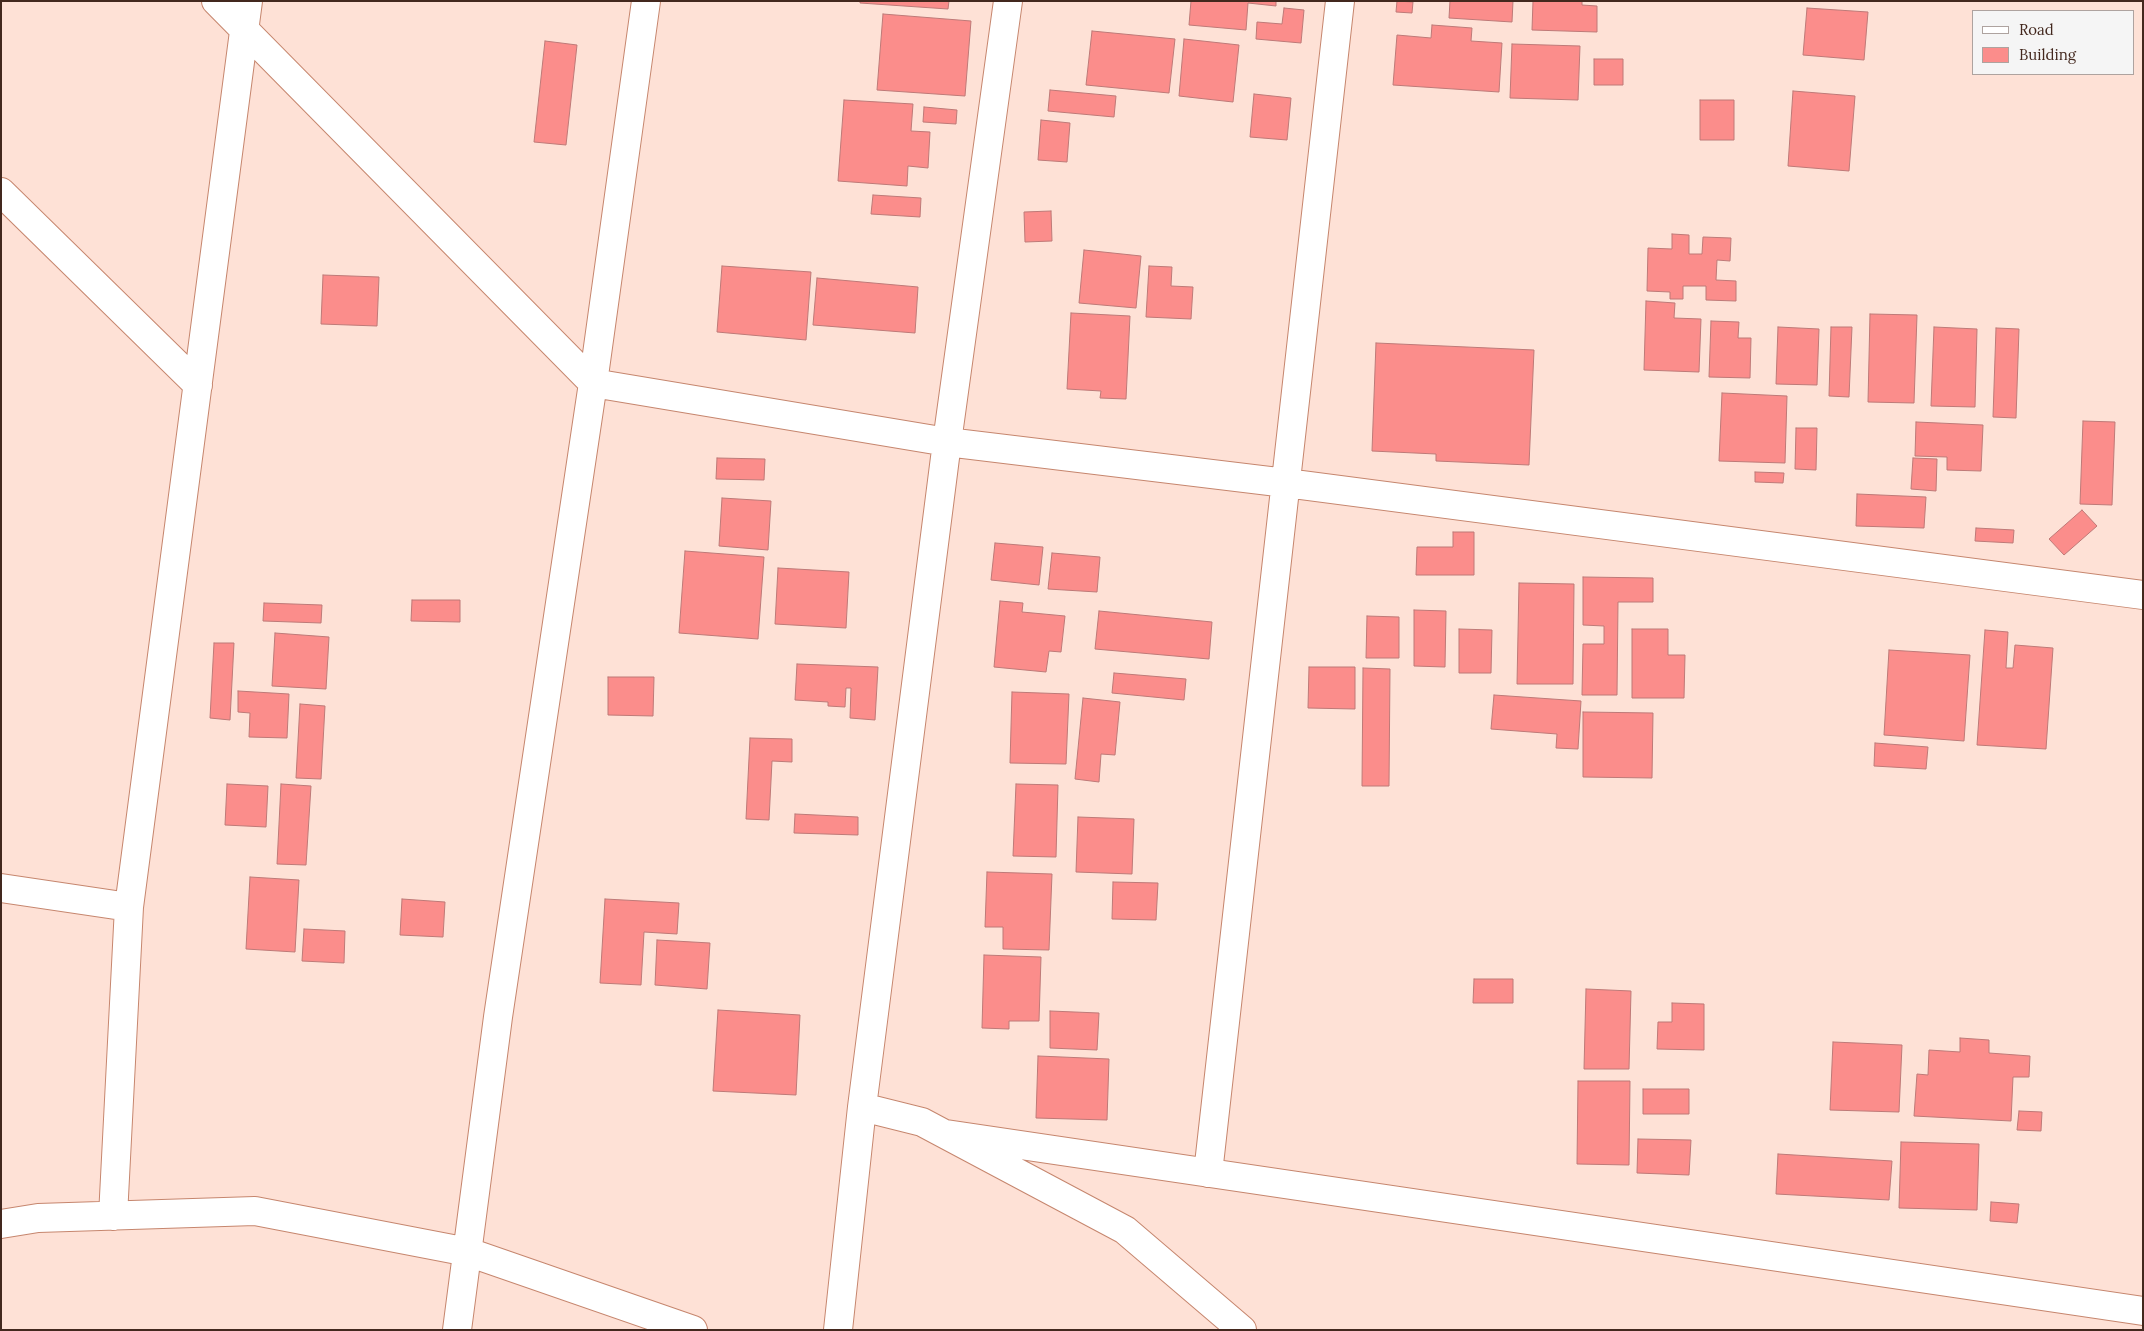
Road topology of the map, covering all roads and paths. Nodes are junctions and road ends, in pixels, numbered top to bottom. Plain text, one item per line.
1 (216, 1) edge
2 (248, 1) edge
3 (646, 1) edge
4 (1008, 1) edge
5 (1340, 1) edge
6 (244, 32) junction
7 (1, 192) edge
8 (593, 384) junction
9 (198, 385) junction
10 (947, 442) junction
11 (1286, 483) junction
12 (2143, 595) edge
13 (1, 888) edge
14 (129, 907) junction
15 (862, 1106) junction
16 (946, 1134) junction
17 (1208, 1173) junction
18 (113, 1216) junction
19 (1, 1224) edge
20 (468, 1252) junction
21 (2143, 1311) edge
22 (457, 1330) edge
23 (693, 1330) edge
24 (838, 1330) edge
25 (1242, 1330) edge

1 - 6 street
2 - 6 street
3 - 8 street
4 - 10 street
5 - 11 street
6 - 8 street
6 - 9 street
7 - 9 street
8 - 10 street
8 - 20 street
9 - 14 street
10 - 11 street
10 - 15 street
11 - 12 street
11 - 17 street
13 - 14 street
14 - 18 street
15 - 16 street
15 - 24 street
16 - 17 street
16 - 25 street
17 - 21 street
18 - 19 street
18 - 20 street
20 - 22 street
20 - 23 street

